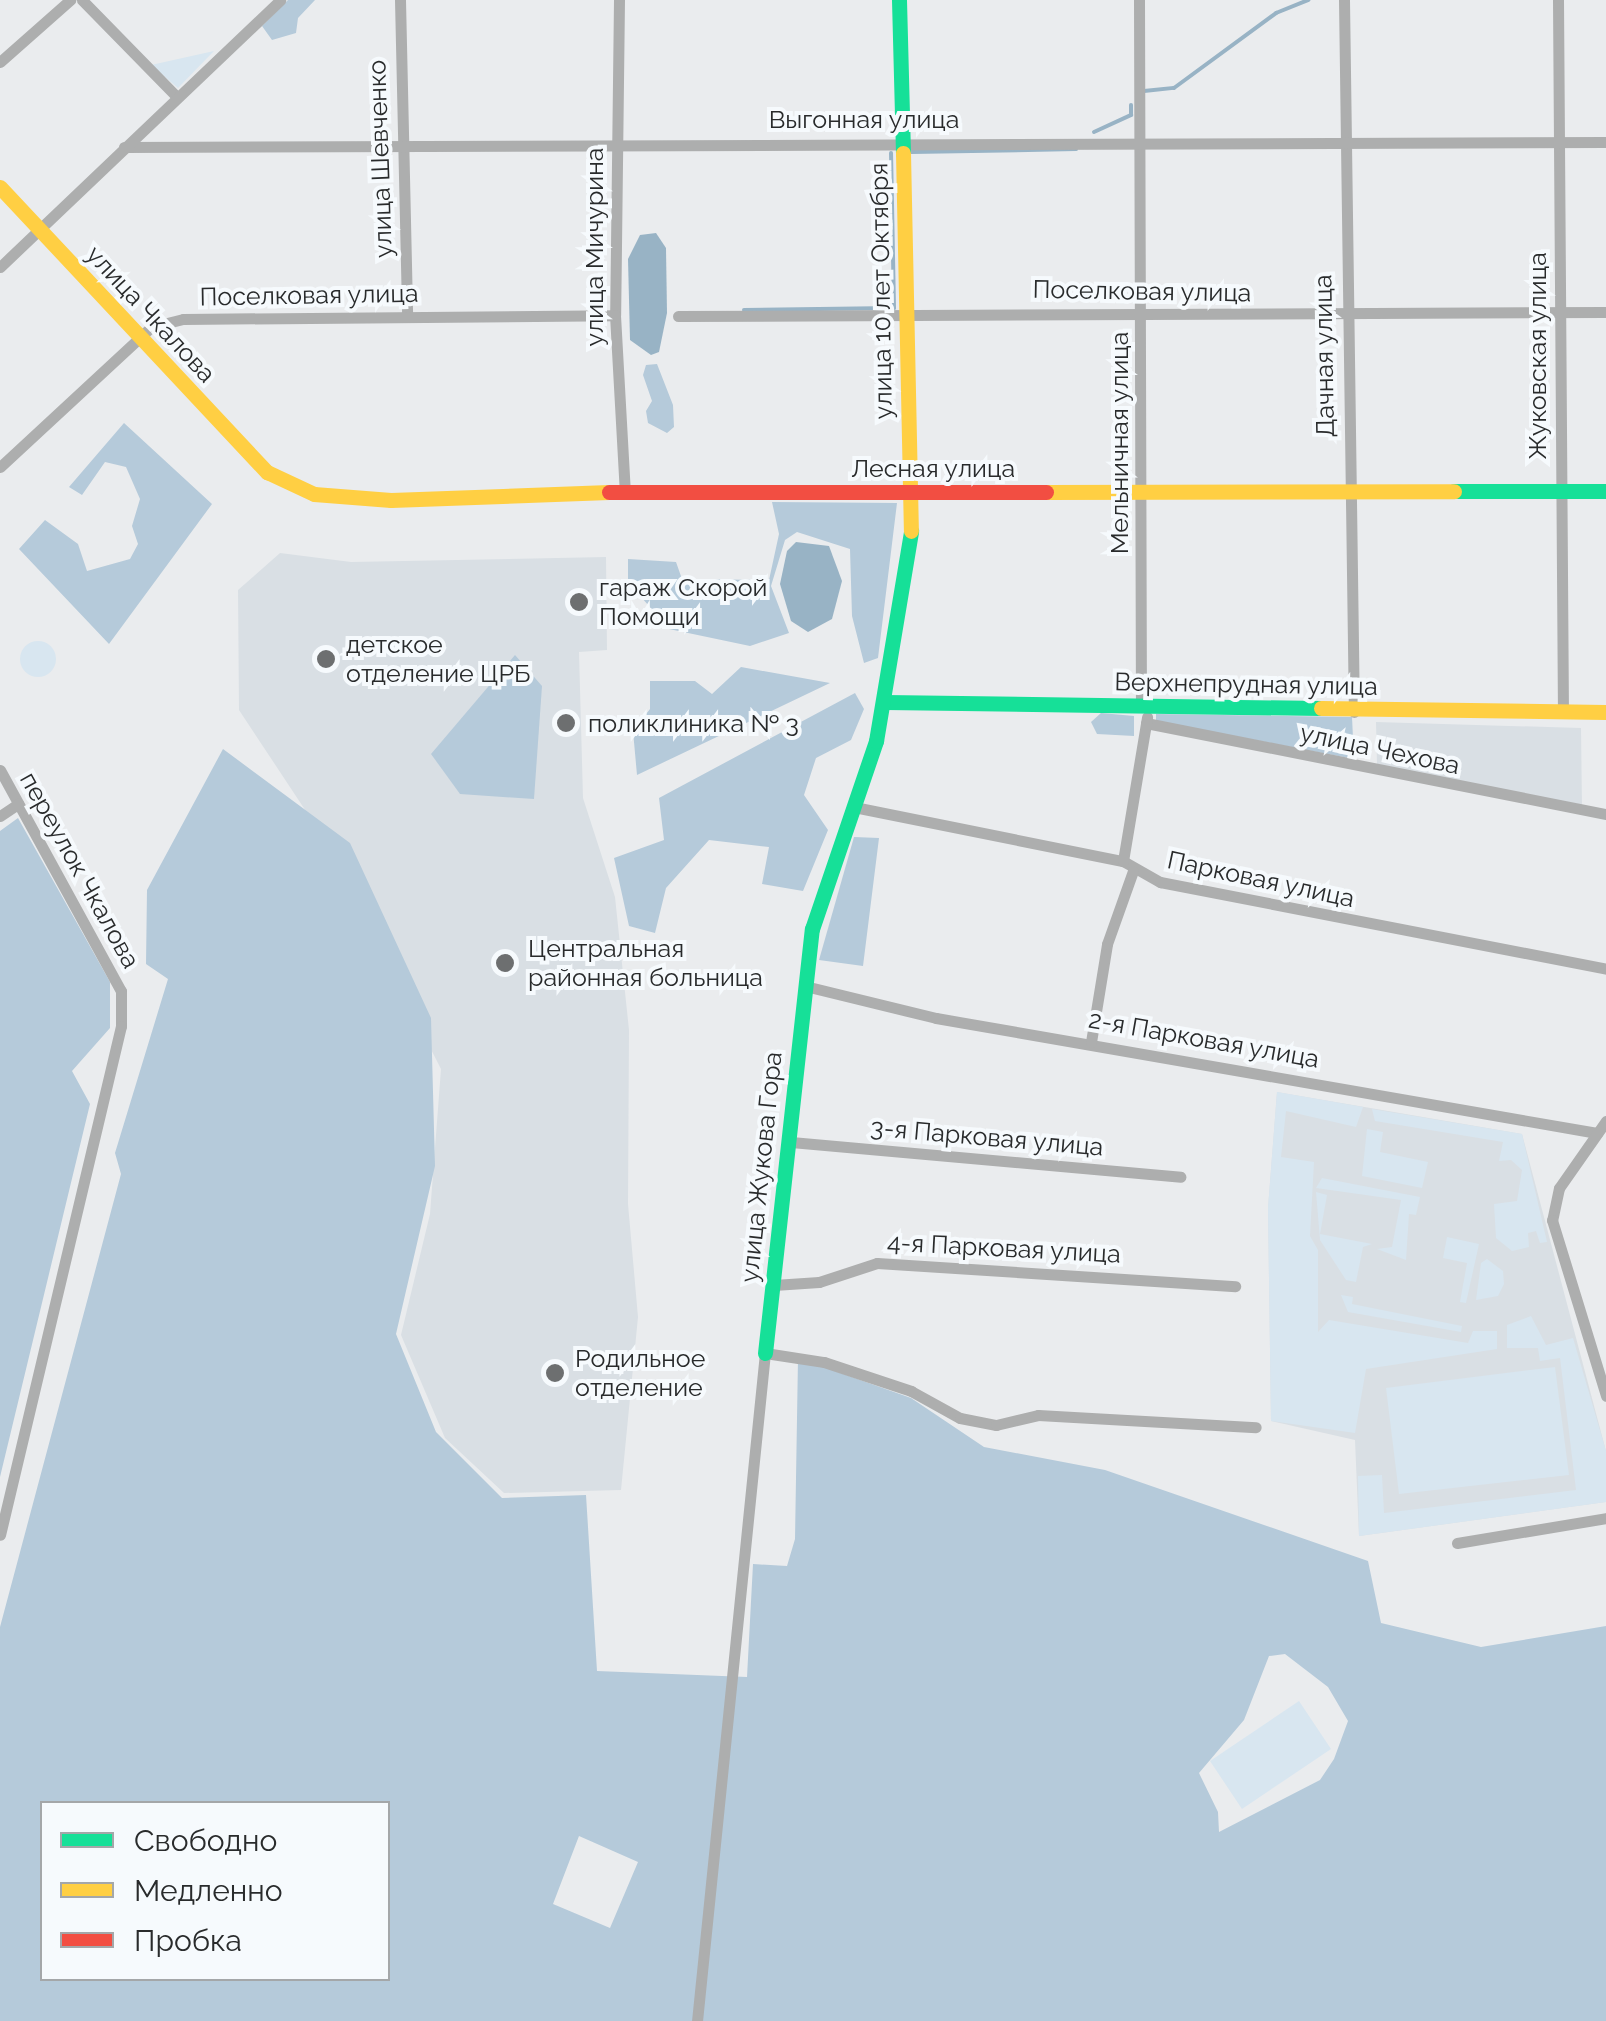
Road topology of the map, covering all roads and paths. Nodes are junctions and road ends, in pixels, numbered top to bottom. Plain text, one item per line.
1 (70, 0) edge
2 (82, 0) edge
3 (280, 0) edge
4 (400, 0) edge
5 (619, 0) edge
6 (899, 0) edge
7 (1139, 0) edge
8 (1344, 0) edge
9 (1558, 0) edge
10 (0, 62) edge
11 (176, 96) junction
12 (1138, 140) junction
13 (1346, 140) junction
14 (903, 142) junction
15 (1559, 142) junction
16 (1606, 142) edge
17 (616, 143) junction
18 (124, 147) junction
19 (402, 149) junction
20 (0, 187) edge
21 (40, 232) junction
22 (0, 268) edge
23 (1142, 312) junction
24 (1559, 312) junction
25 (1606, 312) edge
26 (907, 313) junction
27 (615, 315) junction
28 (1345, 315) junction
29 (408, 316) junction
30 (678, 316) dead end
31 (135, 337) junction
32 (0, 467) edge
33 (268, 472) joint
34 (1142, 491) junction
35 (1348, 491) junction
36 (1559, 491) junction
37 (1606, 491) edge
38 (624, 494) junction
39 (912, 495) junction
40 (886, 702) junction
41 (1146, 712) junction
42 (1354, 712) junction
43 (1563, 712) junction
44 (1606, 712) edge
45 (0, 770) edge
46 (18, 804) junction
47 (854, 806) junction
48 (1606, 814) edge
49 (0, 816) edge
50 (1123, 860) junction
51 (1134, 872) junction
52 (1606, 969) edge
53 (805, 986) junction
54 (1091, 1042) junction
55 (1606, 1121) edge
56 (1597, 1132) junction
57 (791, 1142) junction
58 (1180, 1176) dead end
59 (774, 1285) junction
60 (1235, 1286) dead end
61 (764, 1352) junction
62 (1606, 1396) edge
63 (1256, 1428) dead end
64 (1606, 1518) edge
65 (0, 1535) edge
66 (1457, 1543) dead end
67 (697, 2021) edge

1 - 10 street
2 - 11 street
3 - 11 street
4 - 19 street, улица Шевченко
5 - 17 street, улица Мичурина
6 - 14 street, улица 10 лет Октября
7 - 12 street, Мельничная улица
8 - 13 street, Дачная улица
9 - 15 street, Жуковская улица
11 - 18 street
12 - 13 street, Выгонная улица
12 - 14 street, Выгонная улица
12 - 23 street, Мельничная улица
13 - 15 street, Выгонная улица
13 - 28 street, Дачная улица
14 - 17 street, Выгонная улица
14 - 26 street, улица 10 лет Октября
15 - 16 street, Выгонная улица
15 - 24 street, Жуковская улица
17 - 19 street, Выгонная улица
17 - 27 street, улица Мичурина
18 - 19 street, Выгонная улица
18 - 21 street
19 - 29 street, улица Шевченко
20 - 21 street, улица Чкалова
21 - 22 street
21 - 31 street, улица Чкалова
23 - 26 street, Поселковая улица
23 - 28 street, Поселковая улица
23 - 34 street, Мельничная улица
24 - 25 street, Поселковая улица
24 - 28 street, Поселковая улица
24 - 36 street, Жуковская улица
26 - 30 street, Поселковая улица
26 - 39 street, улица 10 лет Октября
27 - 29 street, Поселковая улица
27 - 38 street, улица Мичурина
28 - 35 street, Дачная улица
29 - 31 street, Поселковая улица
31 - 32 street, Поселковая улица
31 - 33 street, улица Чкалова
33 - 38 street, Лесная улица
34 - 35 street, Лесная улица
34 - 39 street, Лесная улица
34 - 41 street, Мельничная улица
35 - 36 street, Лесная улица
35 - 42 street, Дачная улица
36 - 37 street, Лесная улица
36 - 43 street, Жуковская улица
38 - 39 street, Лесная улица
39 - 40 street, улица 10 лет Октября
40 - 41 street, Верхнепрудная улица
40 - 47 street, улица 10 лет Октября
41 - 42 street, Верхнепрудная улица
41 - 48 street, улица Чехова
41 - 50 street, Мельничная улица
42 - 43 street, Верхнепрудная улица
43 - 44 street, Верхнепрудная улица
45 - 46 street, переулок Чкалова
46 - 49 street
46 - 65 street, переулок Чкалова
47 - 50 street
47 - 53 street, улица 10 лет Октября
50 - 51 street, Парковая улица
51 - 52 street, Парковая улица
51 - 54 street
53 - 54 street, 2-я Парковая улица
53 - 57 street, улица Жукова Гора
54 - 56 street, 2-я Парковая улица
55 - 56 street
56 - 62 street
57 - 58 street, 3-я Парковая улица
57 - 59 street, улица Жукова Гора
59 - 60 street, 4-я Парковая улица
59 - 61 street, улица Жукова Гора
61 - 63 street
61 - 67 street
64 - 66 street

